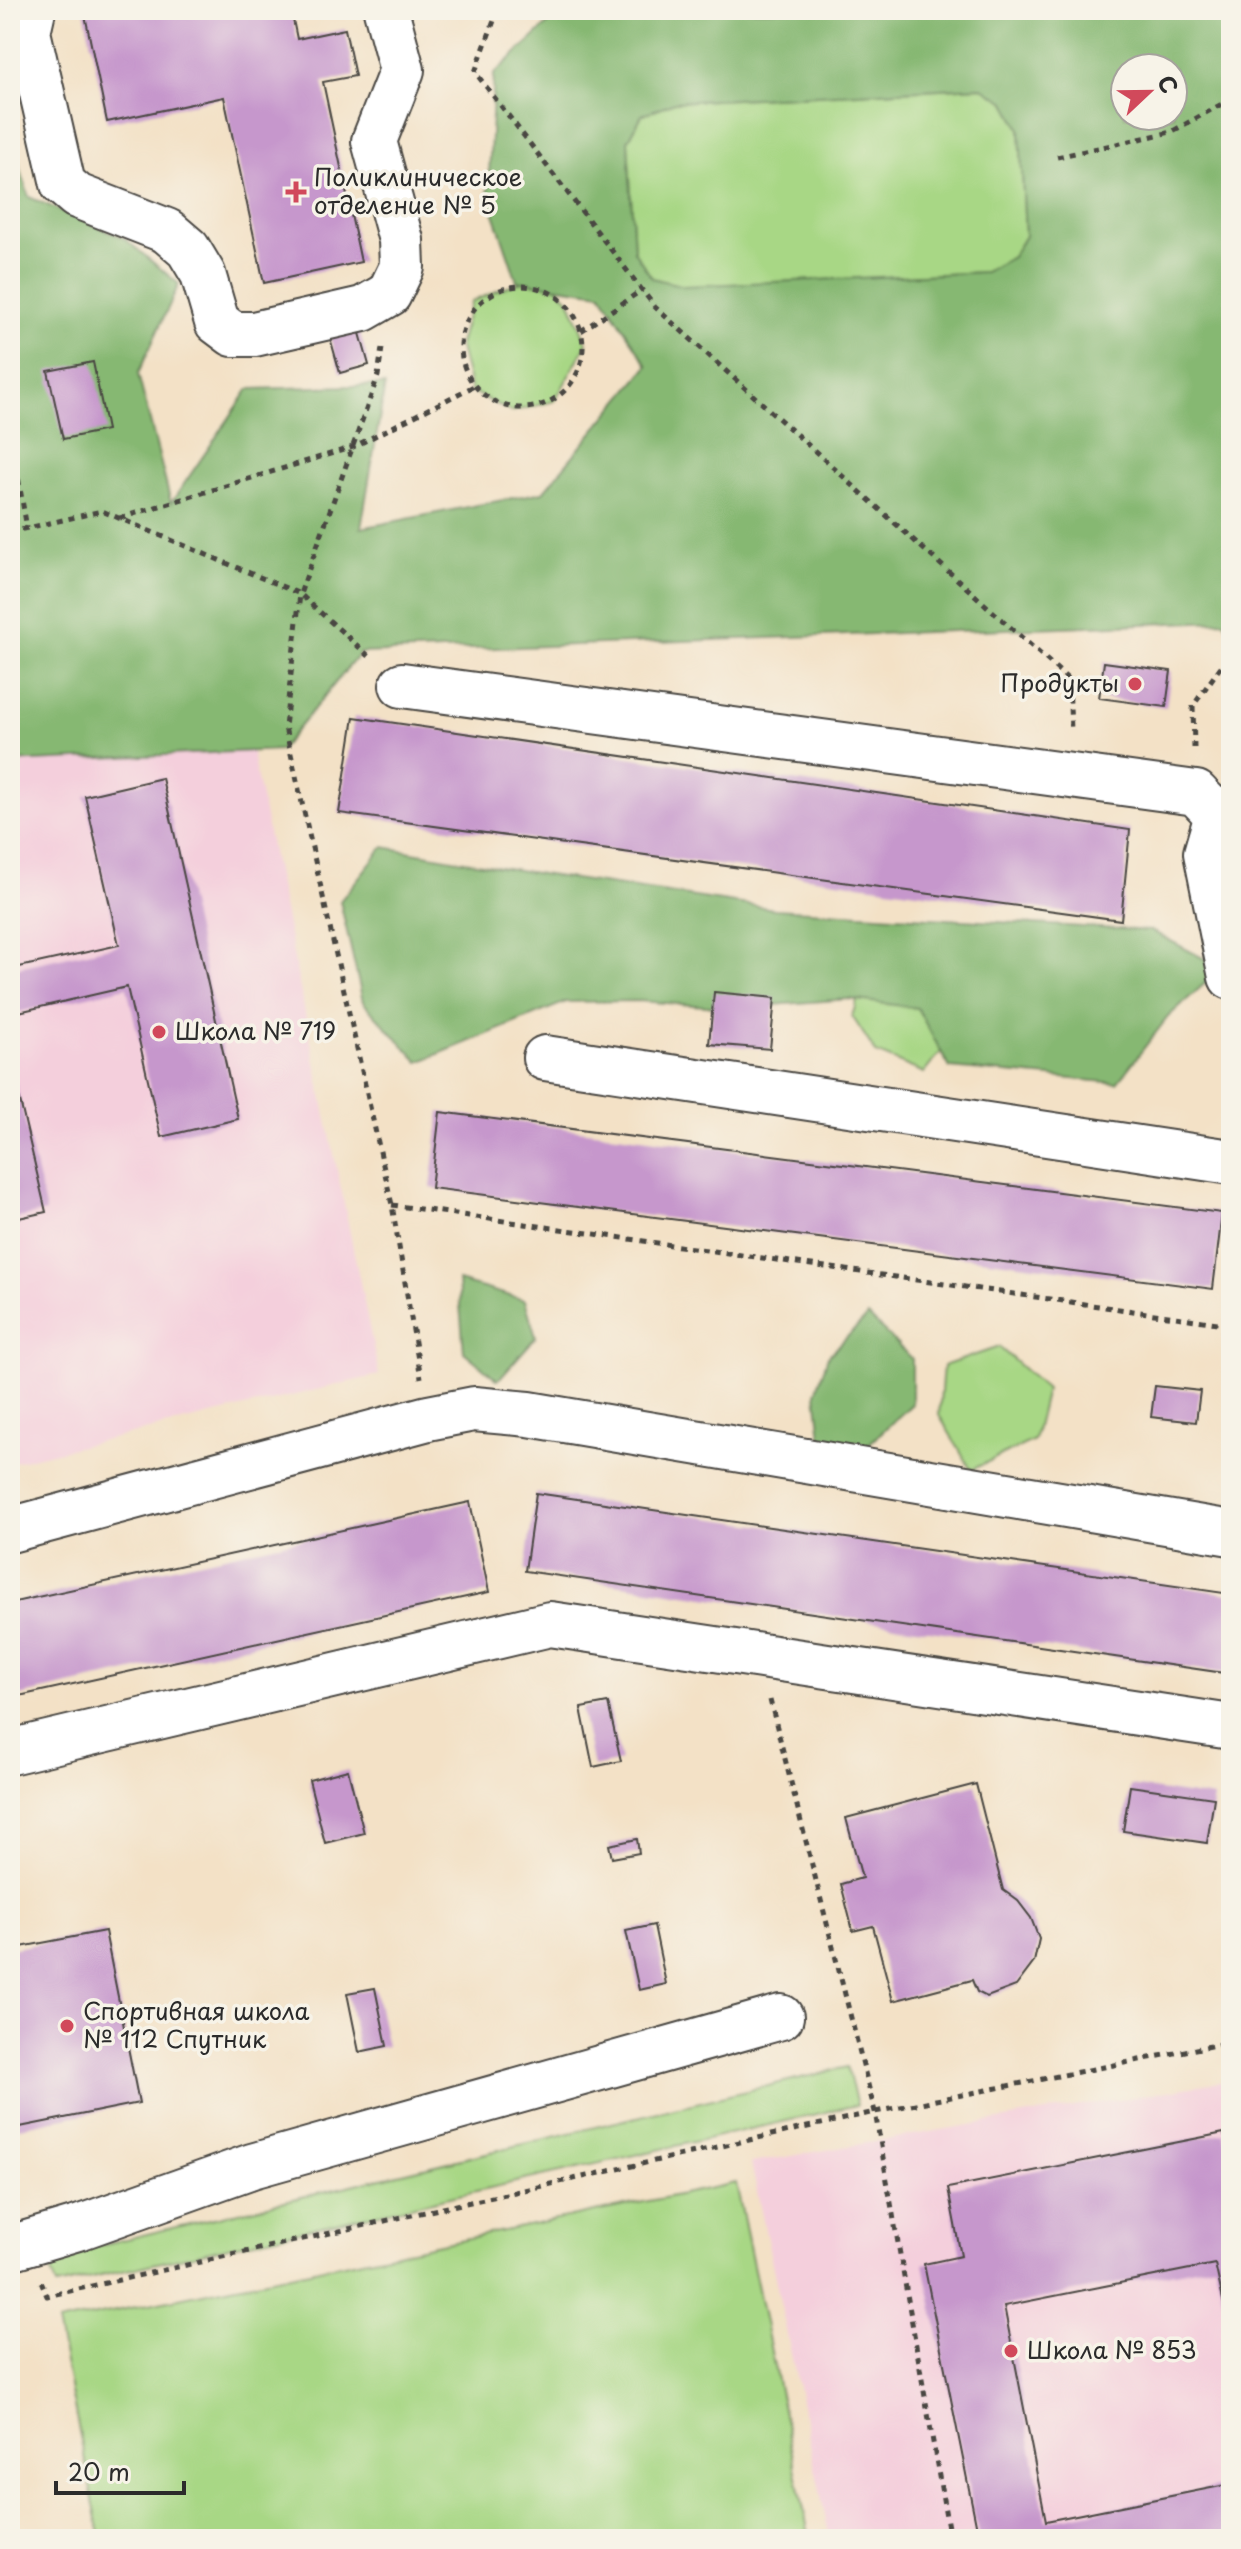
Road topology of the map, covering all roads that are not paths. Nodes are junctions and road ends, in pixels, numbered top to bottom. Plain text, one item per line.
1 (33, 10) edge
2 (386, 10) edge
3 (402, 685) road end
4 (1214, 806) edge
5 (1231, 977) edge
6 (545, 1058) dead end
7 (1231, 1162) edge
8 (10, 1530) edge
9 (1231, 1533) edge
10 (1231, 1727) edge
11 (10, 1752) edge
12 (781, 2017) dead end
13 (18, 2246) edge

1 - 2 street
3 - 4 street
4 - 5 street
6 - 7 street
8 - 9 street
10 - 11 street
12 - 13 street

